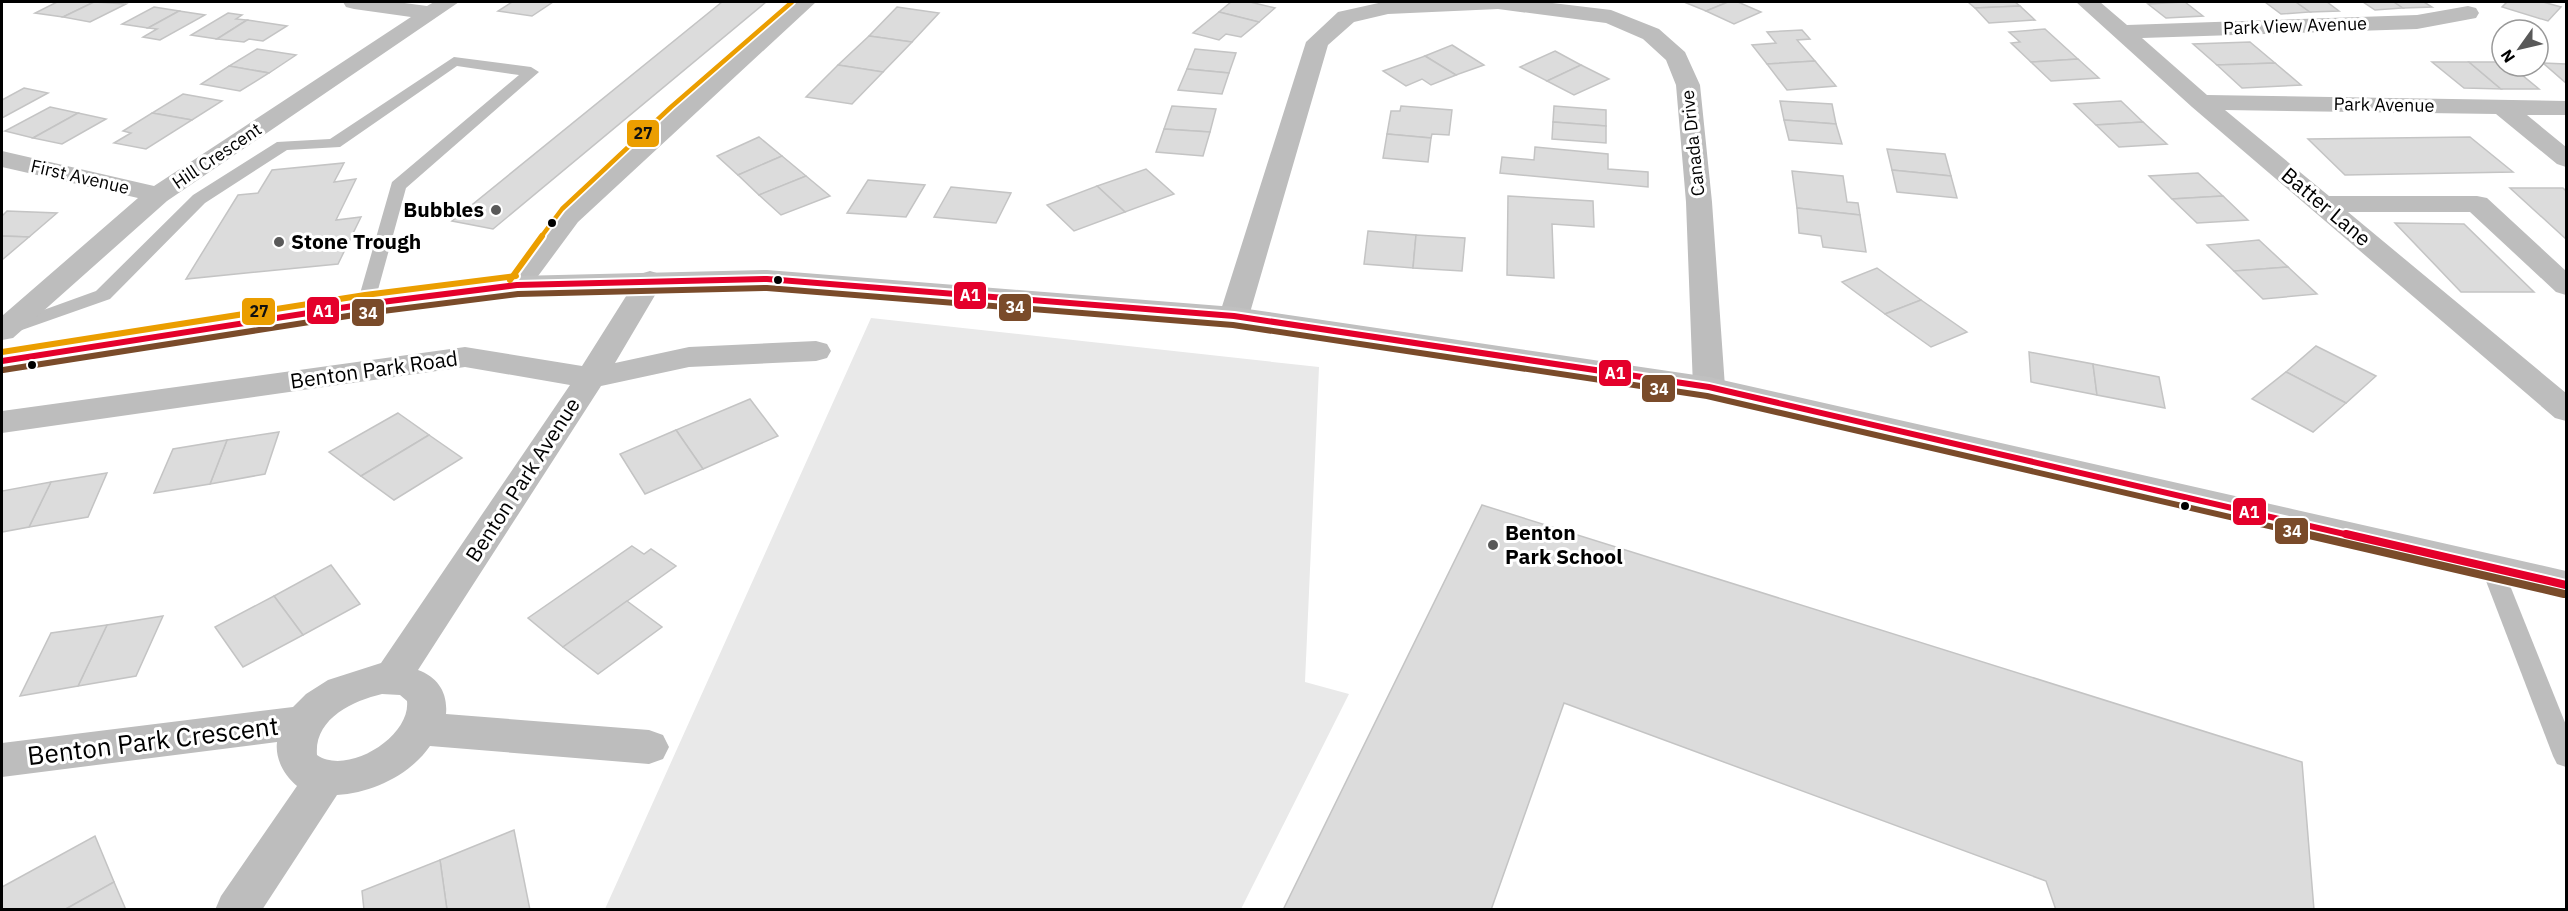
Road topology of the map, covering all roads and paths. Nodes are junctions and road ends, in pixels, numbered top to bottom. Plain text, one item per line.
1 (354, 2) edge
2 (805, 2) edge
3 (1498, 2) edge
4 (2087, 2) edge
5 (439, 7) edge
6 (2468, 13) dead end
7 (2121, 32) junction
8 (2201, 102) junction
9 (2502, 107) junction
10 (2566, 108) edge
11 (2, 159) edge
12 (2566, 159) edge
13 (158, 195) junction
14 (2323, 204) junction
15 (650, 280) junction
16 (517, 285) junction
17 (2566, 286) edge
18 (366, 304) junction
19 (1234, 316) junction
20 (2, 331) edge
21 (816, 351) dead end
22 (2, 362) edge
23 (590, 378) junction
24 (1709, 387) junction
25 (2566, 410) edge
26 (2, 422) edge
27 (2492, 568) junction
28 (2566, 585) edge
29 (392, 678) junction
30 (304, 722) junction
31 (421, 729) junction
32 (649, 747) dead end
33 (2566, 756) edge
34 (2, 760) edge
35 (326, 777) junction
36 (237, 909) edge

1 - 5 street
2 - 16 street
3 - 19 street, Canada Drive
3 - 24 street, Canada Drive
4 - 7 street, Batter Lane
5 - 13 street, Hill Crescent
6 - 7 street, Park View Avenue
7 - 8 street, Batter Lane
8 - 9 street, Park Avenue
8 - 14 street, Batter Lane
9 - 10 street, Park Avenue
9 - 12 street
11 - 13 street, First Avenue
13 - 20 street, Hill Crescent
14 - 17 street
14 - 25 street, Batter Lane
15 - 16 main road
15 - 19 main road
15 - 23 street, Benton Park Avenue
16 - 18 main road
18 - 20 lane
18 - 22 main road
19 - 24 main road
21 - 23 street, Benton Park Road
23 - 26 street, Benton Park Road
23 - 29 street, Benton Park Avenue
24 - 27 main road
27 - 28 main road
27 - 33 lane
29 - 30 street
29 - 31 street
30 - 34 street, Benton Park Crescent
30 - 35 street
31 - 32 street
31 - 35 street
35 - 36 street

